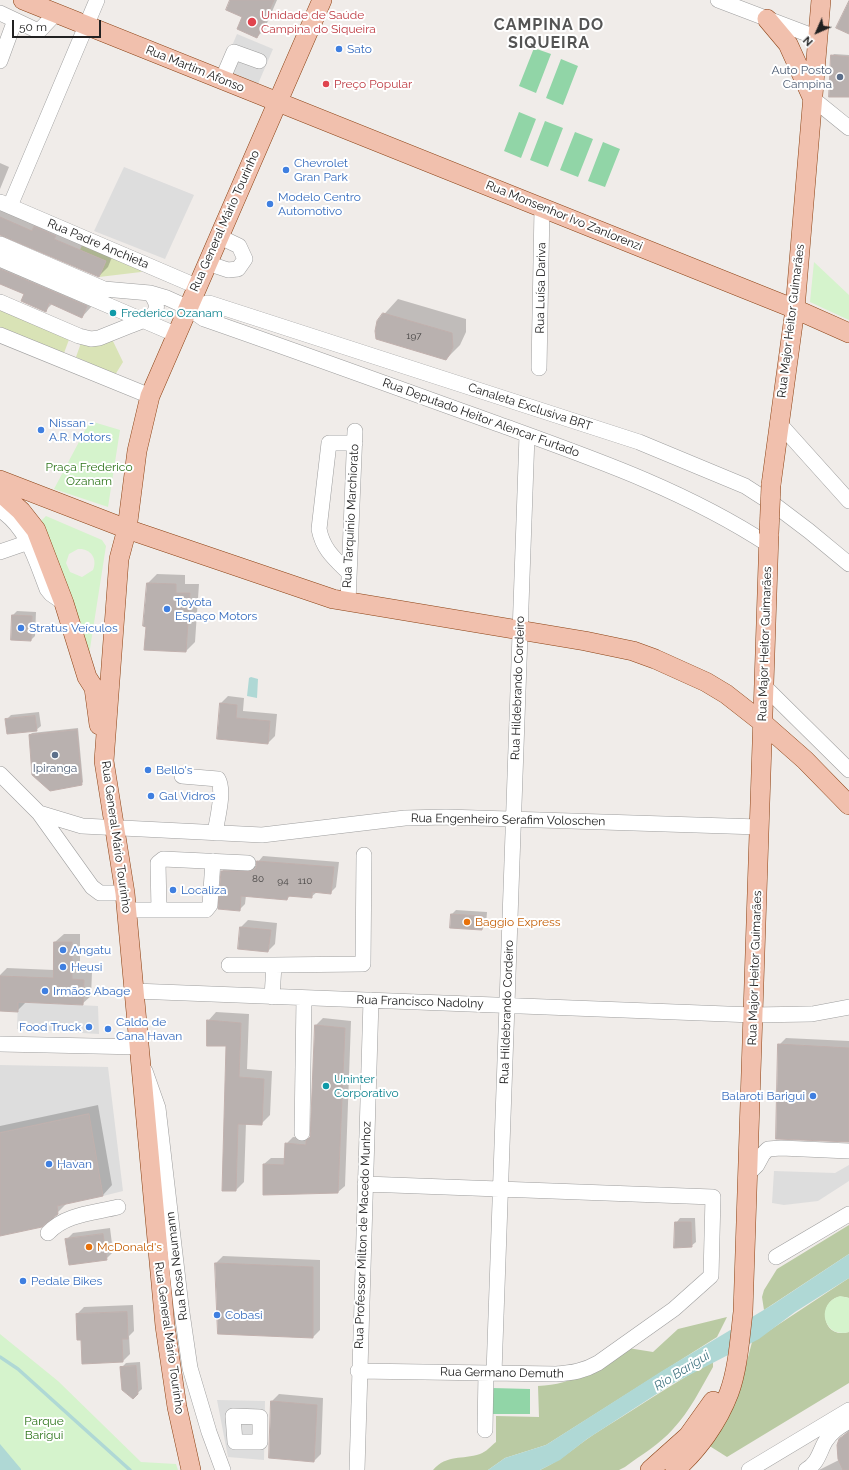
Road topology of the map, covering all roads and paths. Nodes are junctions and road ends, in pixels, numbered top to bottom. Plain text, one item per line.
1 (23, 0) edge
2 (97, 0) edge
3 (322, 0) edge
4 (718, 0) edge
5 (821, 0) edge
6 (0, 13) edge
7 (56, 13) junction
8 (767, 19) junction
9 (15, 20) junction
10 (87, 26) junction
11 (818, 38) junction
12 (0, 61) edge
13 (259, 61) dead end
14 (222, 80) junction
15 (812, 98) junction
16 (277, 102) junction
17 (849, 128) edge
18 (5, 204) edge
19 (542, 208) junction
20 (218, 236) junction
21 (0, 244) edge
22 (0, 259) edge
23 (207, 263) junction
24 (196, 286) junction
25 (158, 297) junction
26 (99, 301) junction
27 (0, 302) edge
28 (187, 307) junction
29 (795, 309) junction
30 (144, 321) junction
31 (849, 333) edge
32 (0, 334) edge
33 (175, 334) junction
34 (539, 368) dead end
35 (150, 396) junction
36 (778, 422) junction
37 (527, 435) junction
38 (0, 480) edge
39 (0, 492) edge
40 (849, 501) edge
41 (0, 510) edge
42 (127, 529) junction
43 (769, 539) junction
44 (28, 542) junction
45 (0, 552) edge
46 (119, 559) junction
47 (849, 564) edge
48 (349, 573) junction
49 (348, 602) junction
50 (64, 603) junction
51 (520, 631) junction
52 (764, 686) junction
53 (94, 688) junction
54 (763, 723) junction
55 (104, 760) junction
56 (849, 770) edge
57 (0, 774) edge
58 (182, 776) dead end
59 (849, 805) edge
60 (39, 813) junction
61 (514, 819) junction
62 (759, 827) junction
63 (115, 828) junction
64 (215, 833) junction
65 (364, 855) dead end
66 (213, 862) junction
67 (248, 863) dead end
68 (126, 901) junction
69 (159, 910) junction
70 (229, 965) dead end
71 (274, 965) junction
72 (134, 991) junction
73 (272, 997) junction
74 (304, 998) junction
75 (371, 1000) junction
76 (507, 1006) junction
77 (849, 1007) edge
78 (753, 1015) junction
79 (0, 1044) edge
80 (141, 1054) junction
81 (302, 1133) dead end
82 (849, 1151) edge
83 (748, 1174) junction
84 (365, 1184) junction
85 (501, 1189) junction
86 (118, 1207) dead end
87 (849, 1214) edge
88 (48, 1233) dead end
89 (776, 1257) dead end
90 (737, 1352) junction
91 (358, 1370) junction
92 (490, 1373) junction
93 (849, 1410) edge
94 (849, 1421) edge
95 (233, 1428) dead end
96 (485, 1430) dead end
97 (209, 1432) junction
98 (808, 1434) junction
99 (820, 1456) junction
100 (191, 1470) edge
101 (223, 1470) edge
102 (357, 1470) edge
103 (650, 1470) edge
104 (675, 1470) edge
105 (750, 1470) edge
106 (806, 1470) edge

1 - 7 main road, Rua Martim Afonso
2 - 10 street
3 - 16 main road, Rua General Mário Tourinho
4 - 8 street
5 - 11 main road, Rua Major Heitor Guimarães
6 - 9 street
7 - 9 street
7 - 10 main road, Rua Martim Afonso
8 - 11 street
8 - 15 main road
9 - 12 street
10 - 14 main road, Rua Martim Afonso
10 - 18 street
11 - 15 main road, Rua Major Heitor Guimarães
13 - 14 street
14 - 16 main road, Rua Martim Afonso
15 - 17 street
15 - 29 main road, Rua Major Heitor Guimarães
16 - 19 main road, Rua Monsenhor Ivo Zanlorenzi
16 - 20 main road, Rua General Mário Tourinho
18 - 24 street, Rua Padre Anchieta
19 - 29 main road, Rua Monsenhor Ivo Zanlorenzi
19 - 34 street, Rua Luísa Dariva
20 - 23 main road, Rua General Mário Tourinho
20 - 23 street
21 - 25 street
22 - 26 street
23 - 24 main road, Rua General Mário Tourinho
24 - 28 main road, Rua General Mário Tourinho
25 - 26 street
25 - 28 street, Rua Deputado Heitor Alencar Furtado
25 - 30 street
26 - 30 street
27 - 30 street
28 - 33 main road, Rua General Mário Tourinho
28 - 37 street, Rua Deputado Heitor Alencar Furtado
28 - 47 street, Canaleta Exclusiva BRT
29 - 31 main road, Rua Monsenhor Ivo Zanlorenzi
29 - 36 main road, Rua Major Heitor Guimarães
30 - 33 street
32 - 35 street
33 - 35 main road, Rua General Mário Tourinho
35 - 42 main road, Rua General Mário Tourinho
36 - 40 street
36 - 43 main road, Rua Major Heitor Guimarães, bridge
37 - 43 street, Rua Deputado Heitor Alencar Furtado
37 - 51 street, Rua Hildebrando Cordeiro
38 - 42 main road
39 - 50 main road
41 - 44 street
42 - 46 main road, Rua General Mário Tourinho
42 - 49 main road
43 - 52 main road, Rua Major Heitor Guimarães
44 - 45 street
44 - 50 street
46 - 53 main road
46 - 55 main road, Rua General Mário Tourinho
48 - 48 street, Rua Tarquínio Marchiorato
48 - 49 street, Rua Tarquínio Marchiorato
49 - 51 main road
50 - 53 main road
51 - 54 main road
51 - 61 street, Rua Hildebrando Cordeiro
52 - 54 main road, Rua Major Heitor Guimarães
52 - 56 street
53 - 55 main road
54 - 59 main road
54 - 62 main road, Rua Major Heitor Guimarães
55 - 63 main road, Rua General Mário Tourinho
57 - 60 street
58 - 64 street
60 - 63 street, Rua Engenheiro Serafim Voloschen
60 - 68 street
61 - 62 street, Rua Engenheiro Serafim Voloschen
61 - 64 street, Rua Engenheiro Serafim Voloschen
61 - 76 street, Rua Hildebrando Cordeiro
62 - 78 main road, Rua Major Heitor Guimarães
63 - 64 street, Rua Engenheiro Serafim Voloschen
63 - 68 main road, Rua General Mário Tourinho
65 - 71 street
66 - 67 street
66 - 69 street
66 - 69 street
68 - 69 street
68 - 72 main road, Rua General Mário Tourinho
70 - 71 street
71 - 73 street
72 - 73 street, Rua Francisco Nadolny
72 - 80 main road, Rua General Mário Tourinho
73 - 74 street, Rua Francisco Nadolny
74 - 75 street, Rua Francisco Nadolny
74 - 81 street
75 - 76 street, Rua Francisco Nadolny
75 - 84 street, Rua Professor Milton de Macedo Munhoz
76 - 78 street, Rua Francisco Nadolny
76 - 85 street, Rua Hildebrando Cordeiro
77 - 78 street, Rua Francisco Nadolny
78 - 83 main road, Rua Major Heitor Guimarães
79 - 80 street
80 - 97 street, Rua Rosa Neumann
80 - 100 main road, Rua General Mário Tourinho
82 - 83 street
83 - 90 main road, Rua Major Heitor Guimarães
84 - 85 street
84 - 91 street, Rua Professor Milton de Macedo Munhoz
85 - 92 street, Rua Hildebrando Cordeiro
85 - 92 street, Rua Germano Demuth
86 - 88 street
87 - 89 street
90 - 103 main road
90 - 104 main road, Rua Major Heitor Guimarães
91 - 92 street, Rua Germano Demuth
91 - 102 street, Rua Professor Milton de Macedo Munhoz
92 - 96 street, Rua Hildebrando Cordeiro
93 - 98 street
94 - 99 street
95 - 97 street
97 - 101 street, Rua Rosa Neumann
98 - 99 street
98 - 105 street
99 - 106 street

